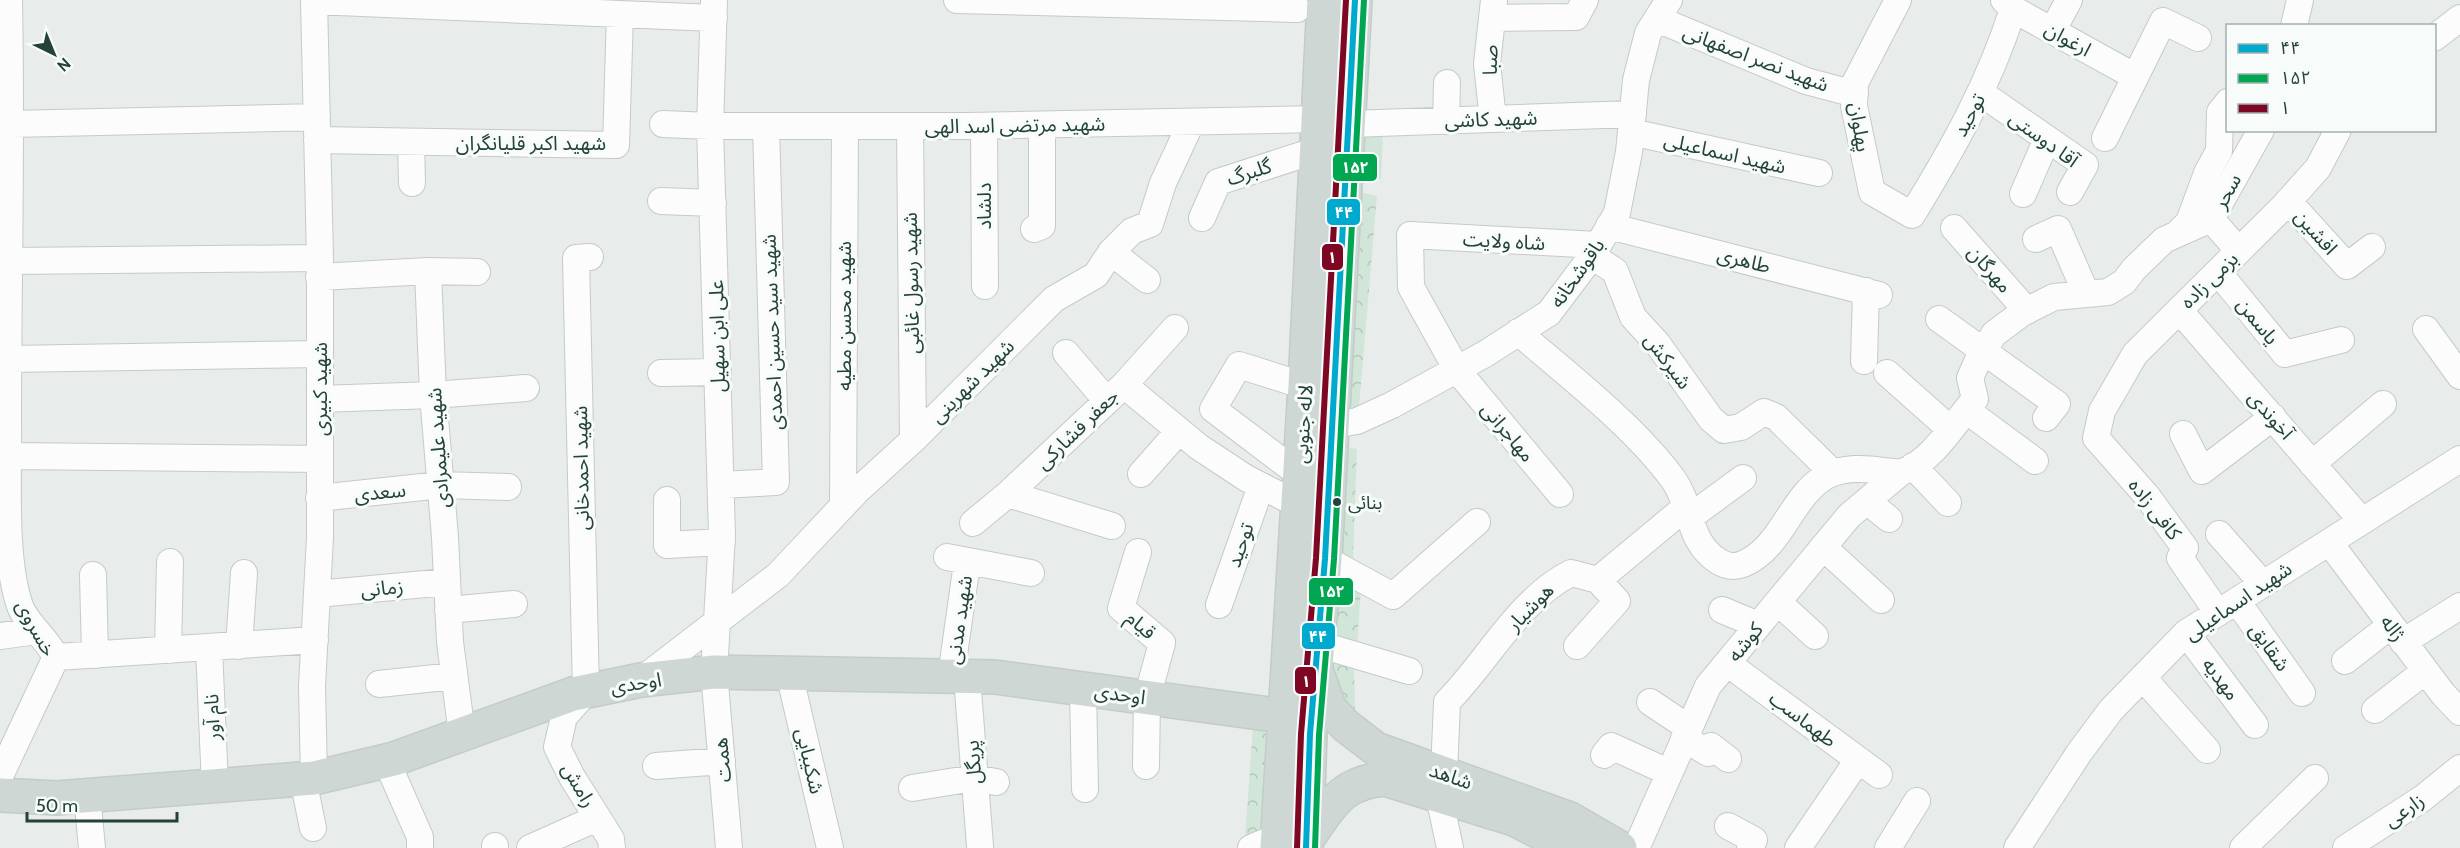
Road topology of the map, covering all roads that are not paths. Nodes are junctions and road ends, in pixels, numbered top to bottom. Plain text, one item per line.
1 (9, 0) edge
2 (957, 0) edge
3 (1355, 0) edge
4 (1585, 0) edge
5 (1898, 0) edge
6 (2069, 0) edge
7 (2300, 0) edge
8 (2455, 0) edge
9 (314, 1) edge
10 (1311, 4) edge
11 (2009, 5) edge
12 (658, 8) edge
13 (714, 9) edge
14 (1493, 9) edge
15 (1663, 9) edge
16 (620, 14) junction
17 (2460, 17) edge
18 (2294, 24) edge
19 (2053, 30) junction
20 (2436, 36) edge
21 (2198, 38) dead end
22 (2134, 76) junction
23 (1447, 83) dead end
24 (1981, 93) junction
25 (1855, 94) junction
26 (2226, 104) edge
27 (1493, 119) junction
28 (1446, 121) junction
29 (1191, 123) junction
30 (1632, 123) junction
31 (11, 124) junction
32 (663, 124) dead end
33 (1042, 125) junction
34 (710, 126) junction
35 (766, 126) junction
36 (845, 126) junction
37 (910, 126) junction
38 (984, 126) junction
39 (317, 129) junction
40 (1329, 131) junction
41 (2260, 132) edge
42 (2336, 132) edge
43 (2105, 138) dead end
44 (2048, 140) junction
45 (411, 142) junction
46 (1820, 173) dead end
47 (412, 183) dead end
48 (1872, 192) joint
49 (2070, 192) dead end
50 (2023, 194) dead end
51 (5, 198) edge
52 (661, 201) dead end
53 (2288, 201) junction
54 (713, 202) junction
55 (1202, 218) dead end
56 (2211, 219) junction
57 (1954, 228) dead end
58 (1034, 229) dead end
59 (2177, 234) junction
60 (1410, 235) joint
61 (2036, 239) dead end
62 (1600, 242) junction
63 (2372, 247) dead end
64 (2239, 251) junction
65 (1111, 252) junction
66 (590, 256) dead end
67 (320, 268) junction
68 (428, 271) junction
69 (6, 272) edge
70 (477, 272) dead end
71 (2218, 272) junction
72 (1147, 280) dead end
73 (985, 286) dead end
74 (2086, 293) junction
75 (2179, 310) junction
76 (2026, 311) junction
77 (1939, 319) dead end
78 (1175, 328) dead end
79 (1518, 332) junction
80 (2423, 337) dead end
81 (2341, 340) dead end
82 (1983, 351) junction
83 (1066, 353) dead end
84 (320, 354) junction
85 (8, 359) junction
86 (1457, 370) junction
87 (718, 372) junction
88 (662, 373) dead end
89 (2460, 375) edge
90 (1305, 386) junction
91 (526, 388) dead end
92 (1115, 393) junction
93 (433, 395) junction
94 (4, 398) edge
95 (320, 399) junction
96 (2383, 404) dead end
97 (2272, 417) junction
98 (2046, 418) dead end
99 (1958, 419) junction
100 (1333, 425) junction
101 (1179, 431) junction
102 (2183, 434) dead end
103 (2096, 438) joint
104 (913, 440) junction
105 (8, 456) junction
106 (320, 459) junction
107 (2460, 459) edge
108 (2035, 461) dead end
109 (2312, 464) junction
110 (1907, 469) junction
111 (1833, 473) junction
112 (1141, 474) dead end
113 (1743, 478) dead end
114 (441, 485) junction
115 (721, 485) junction
116 (1261, 486) junction
117 (508, 487) dead end
118 (1298, 489) junction
119 (1560, 494) dead end
120 (1008, 495) junction
121 (320, 498) junction
122 (667, 500) dead end
123 (1867, 501) junction
124 (1948, 503) dead end
125 (843, 506) junction
126 (5, 508) edge
127 (1688, 512) junction
128 (1888, 519) dead end
129 (2362, 521) junction
130 (1477, 522) dead end
131 (973, 523) dead end
132 (1112, 526) dead end
133 (2219, 534) dead end
134 (722, 542) junction
135 (2329, 542) junction
136 (1823, 547) junction
137 (1138, 552) dead end
138 (1325, 559) junction
139 (170, 562) dead end
140 (244, 573) dead end
141 (1031, 573) dead end
142 (93, 575) dead end
143 (1598, 580) junction
144 (447, 582) junction
145 (2263, 584) junction
146 (8, 585) edge
147 (317, 594) junction
148 (1881, 600) dead end
149 (1778, 602) junction
150 (514, 604) dead end
151 (1219, 605) dead end
152 (2460, 606) edge
153 (2228, 607) junction
154 (448, 610) junction
155 (1722, 610) dead end
156 (718, 622) junction
157 (1758, 625) junction
158 (37, 631) junction
159 (2186, 633) junction
160 (2397, 633) junction
161 (0, 636) edge
162 (1815, 636) dead end
163 (315, 640) junction
164 (239, 646) junction
165 (1577, 646) dead end
166 (209, 648) junction
167 (168, 650) junction
168 (95, 655) junction
169 (1317, 656) junction
170 (56, 657) junction
171 (2345, 661) dead end
172 (1727, 663) junction
173 (1409, 670) dead end
174 (2425, 671) junction
175 (714, 672) junction
176 (789, 673) junction
177 (454, 676) junction
178 (959, 676) junction
179 (2143, 678) junction
180 (641, 680) junction
181 (380, 684) dead end
182 (1083, 689) junction
183 (586, 692) junction
184 (2302, 693) dead end
185 (1147, 698) junction
186 (1650, 702) dead end
187 (2375, 710) dead end
188 (2460, 712) edge
189 (1283, 716) junction
190 (2255, 725) dead end
191 (1686, 733) junction
192 (462, 734) junction
193 (2207, 750) dead end
194 (1604, 754) dead end
195 (1728, 759) dead end
196 (386, 760) junction
197 (722, 762) junction
198 (656, 766) dead end
199 (1146, 766) dead end
200 (2460, 768) edge
201 (1668, 772) junction
202 (0, 776) edge
203 (309, 778) junction
204 (2315, 778) dead end
205 (985, 780) junction
206 (1441, 784) junction
207 (215, 786) junction
208 (912, 788) dead end
209 (1085, 789) dead end
210 (0, 795) edge
211 (87, 795) junction
212 (1917, 801) dead end
213 (597, 818) junction
214 (1728, 826) dead end
215 (313, 828) dead end
216 (1283, 844) edge
217 (1627, 844) edge
218 (980, 846) dead end
219 (93, 848) edge
220 (420, 848) edge
221 (530, 848) edge
222 (612, 848) edge
223 (729, 848) edge
224 (830, 848) edge
225 (1450, 848) edge
226 (1571, 848) edge
227 (1750, 848) edge
228 (1798, 848) edge
229 (1888, 848) edge
230 (2016, 848) edge
231 (2243, 848) edge
232 (2346, 848) edge

1 - 31 street, خسروی
2 - 10 street
3 - 40 main road, لاله جنوبی
4 - 14 street
5 - 25 street, پهلوان
6 - 19 street
7 - 18 street
8 - 17 street
9 - 16 street
9 - 39 street, شهید کبیری
10 - 40 main road, لاله جنوبی
11 - 19 street, ارغوان
11 - 24 street, توحید
12 - 13 street
12 - 16 street
13 - 34 street, علی ابن سهیل
14 - 27 street, صبا
15 - 25 street, شهید نصر اصفهانی
15 - 30 street, باقوشخانه
16 - 45 street, شهید اکبر قلیانگران
17 - 20 street
19 - 22 street, ارغوان
21 - 22 street
22 - 43 street
23 - 28 street
24 - 44 street, آقا دوستی
24 - 48 street, توحید
25 - 48 street, پهلوان
26 - 59 street
27 - 28 street, شهید کاشی
27 - 30 street, شهید کاشی
28 - 40 street, شهید کاشی
29 - 33 street, شهید مرتضی اسد الهی
29 - 40 street, شهید مرتضی اسد الهی
29 - 65 street, شهید شهرینی
30 - 46 street, شهید اسماعیلی
30 - 62 street, باقوشخانه
31 - 39 street, شهید اکبر قلیانگران
31 - 51 street, خسروی
32 - 34 street, شهید مرتضی اسد الهی
33 - 38 street, شهید مرتضی اسد الهی
33 - 58 street
34 - 35 street, شهید مرتضی اسد الهی
34 - 54 street, علی ابن سهیل
35 - 36 street, شهید مرتضی اسد الهی
35 - 115 street, شهید سید حسین احمدی
36 - 37 street, شهید مرتضی اسد الهی
36 - 125 street, شهید محسن مطیه
37 - 38 street, شهید مرتضی اسد الهی
37 - 104 street, شهید رسول غائبی
38 - 73 street, دلشاد
39 - 45 street, شهید اکبر قلیانگران
39 - 67 street, شهید کبیری
40 - 55 street, گلبرگ
40 - 90 main road, لاله جنوبی
40 - 100 main road, لاله جنوبی
41 - 56 street, سحر
42 - 53 street, بزمی زاده
44 - 49 street, آقا دوستی
44 - 50 street
45 - 47 street
51 - 69 street, خسروی
52 - 54 street
53 - 63 street, افشین
53 - 64 street, بزمی زاده
54 - 87 street, علی ابن سهیل
56 - 59 street, سحر
56 - 64 street
57 - 76 street, مهرگان
59 - 74 street
60 - 62 street, شاه ولایت
60 - 86 street, مهاجرانی
61 - 74 street
62 - 79 street, باقوشخانه
62 - 99 street, طاهری
62 - 111 street, شیرکش
64 - 71 street, بزمی زاده
65 - 72 street
65 - 104 street, شهید شهرینی
66 - 183 street, شهید احمدخانی
67 - 68 street
67 - 69 street
67 - 84 street, شهید کبیری
68 - 70 street
68 - 93 street, شهید علیمرادی
69 - 85 street, خسروی
71 - 75 street, بزمی زاده
71 - 81 street, یاسمن
74 - 76 street
75 - 97 street, آخوندی
75 - 103 street, بزمی زاده
76 - 82 street
77 - 82 street
78 - 92 street
79 - 86 street, باقوشخانه
79 - 127 street
80 - 89 street
82 - 98 street
82 - 99 street
83 - 92 street
84 - 85 street
84 - 95 street, شهید کبیری
85 - 94 street, خسروی
86 - 100 street, باقوشخانه
86 - 119 street, مهاجرانی
87 - 88 street
87 - 115 street, علی ابن سهیل
90 - 118 main road, لاله جنوبی
90 - 118 street
91 - 93 street
92 - 101 street, جعفر فشارکی
92 - 120 street, جعفر فشارکی
93 - 95 street
93 - 114 street, شهید علیمرادی
94 - 105 street, خسروی
95 - 106 street, شهید کبیری
96 - 109 street
97 - 102 street
97 - 109 street, آخوندی
99 - 108 street
99 - 110 street, کوشه
100 - 138 main road, لاله جنوبی
101 - 112 street
101 - 116 street, جعفر فشارکی
103 - 153 street, کافی زاده
104 - 125 street, شهید شهرینی
105 - 106 street
105 - 126 street, خسروی
106 - 121 street, شهید کبیری
107 - 129 street, شهید اسماعیلی
109 - 129 street, آخوندی
110 - 111 street
110 - 123 street, کوشه
110 - 124 street
111 - 127 street
113 - 127 street
114 - 117 street, سعدی
114 - 121 street, سعدی
114 - 144 street, شهید علیمرادی
115 - 134 street, علی ابن سهیل
116 - 118 street, جعفر فشارکی
116 - 151 street, توحید
118 - 189 main road, لاله جنوبی
120 - 131 street, جعفر فشارکی
120 - 132 street
121 - 147 street, شهید کبیری
122 - 134 street
123 - 128 street
123 - 136 street, کوشه
125 - 156 street, شهید شهرینی
126 - 146 street, خسروی
127 - 143 street
129 - 135 street, شهید اسماعیلی
130 - 138 street
133 - 145 street
134 - 156 street, علی ابن سهیل
135 - 145 street, شهید اسماعیلی
135 - 160 street, ژاله
136 - 148 street
136 - 149 street, کوشه
137 - 185 street, قیام
138 - 169 main road, لاله جنوبی
139 - 167 street
140 - 164 street
141 - 178 street, شهید مدنی
142 - 168 street
143 - 165 street
143 - 206 street, هوشیار
144 - 147 street, زمانی
144 - 154 street, شهید علیمرادی
145 - 153 street, شهید اسماعیلی
146 - 158 street, خسروی
147 - 163 street, شهید کبیری
149 - 157 street, کوشه
149 - 162 street
150 - 154 street
152 - 160 street
153 - 159 street, شهید اسماعیلی
153 - 184 street, شقایق
154 - 177 street, شهید علیمرادی
155 - 157 street
156 - 175 street, علی ابن سهیل
156 - 180 street, شهید شهرینی
157 - 172 street, کوشه
158 - 161 street
158 - 170 street, خسروی
159 - 179 street, شهید اسماعیلی
159 - 190 street, مهدیه
160 - 171 street
160 - 174 street, ژاله
163 - 164 street
163 - 203 street, شهید کبیری
164 - 166 street
166 - 167 street
166 - 207 street, نام آور
167 - 168 street
168 - 170 street
169 - 173 street
169 - 206 main road, شاهد
169 - 216 main road, لاله جنوبی
170 - 202 street, خسروی
172 - 191 street, کوشه
172 - 228 street, طهماسب
174 - 187 street
174 - 188 street, ژاله
175 - 176 main road, اوحدی
175 - 180 main road, اوحدی
175 - 197 street, همت
176 - 178 main road, اوحدی
176 - 224 street, شکیبایی
177 - 181 street
177 - 192 street, شهید علیمرادی
178 - 182 main road, اوحدی
178 - 205 street, پریگل
179 - 193 street
179 - 230 street, شهید اسماعیلی
180 - 183 main road, اوحدی
182 - 185 main road, اوحدی
182 - 209 street
183 - 192 main road, اوحدی
183 - 213 street, رامش
185 - 189 main road, اوحدی
185 - 199 street
186 - 191 street
189 - 216 main road, لاله جنوبی
191 - 195 street
191 - 201 street, کوشه
192 - 196 main road, اوحدی
194 - 201 street
196 - 203 main road, اوحدی
196 - 220 street
197 - 198 street
197 - 223 street, همت
200 - 232 street, زارعی
201 - 217 street, کوشه
203 - 207 main road, اوحدی
203 - 215 street, شهید کبیری
204 - 231 street
205 - 208 street
205 - 218 street, پریگل
206 - 216 main road, شاهد
206 - 217 main road, شاهد
206 - 225 street, هوشیار
206 - 226 main road, شاهد
207 - 211 main road, اوحدی
210 - 211 main road, اوحدی
211 - 219 street
212 - 229 street
213 - 221 street
213 - 222 street, رامش
214 - 227 street

